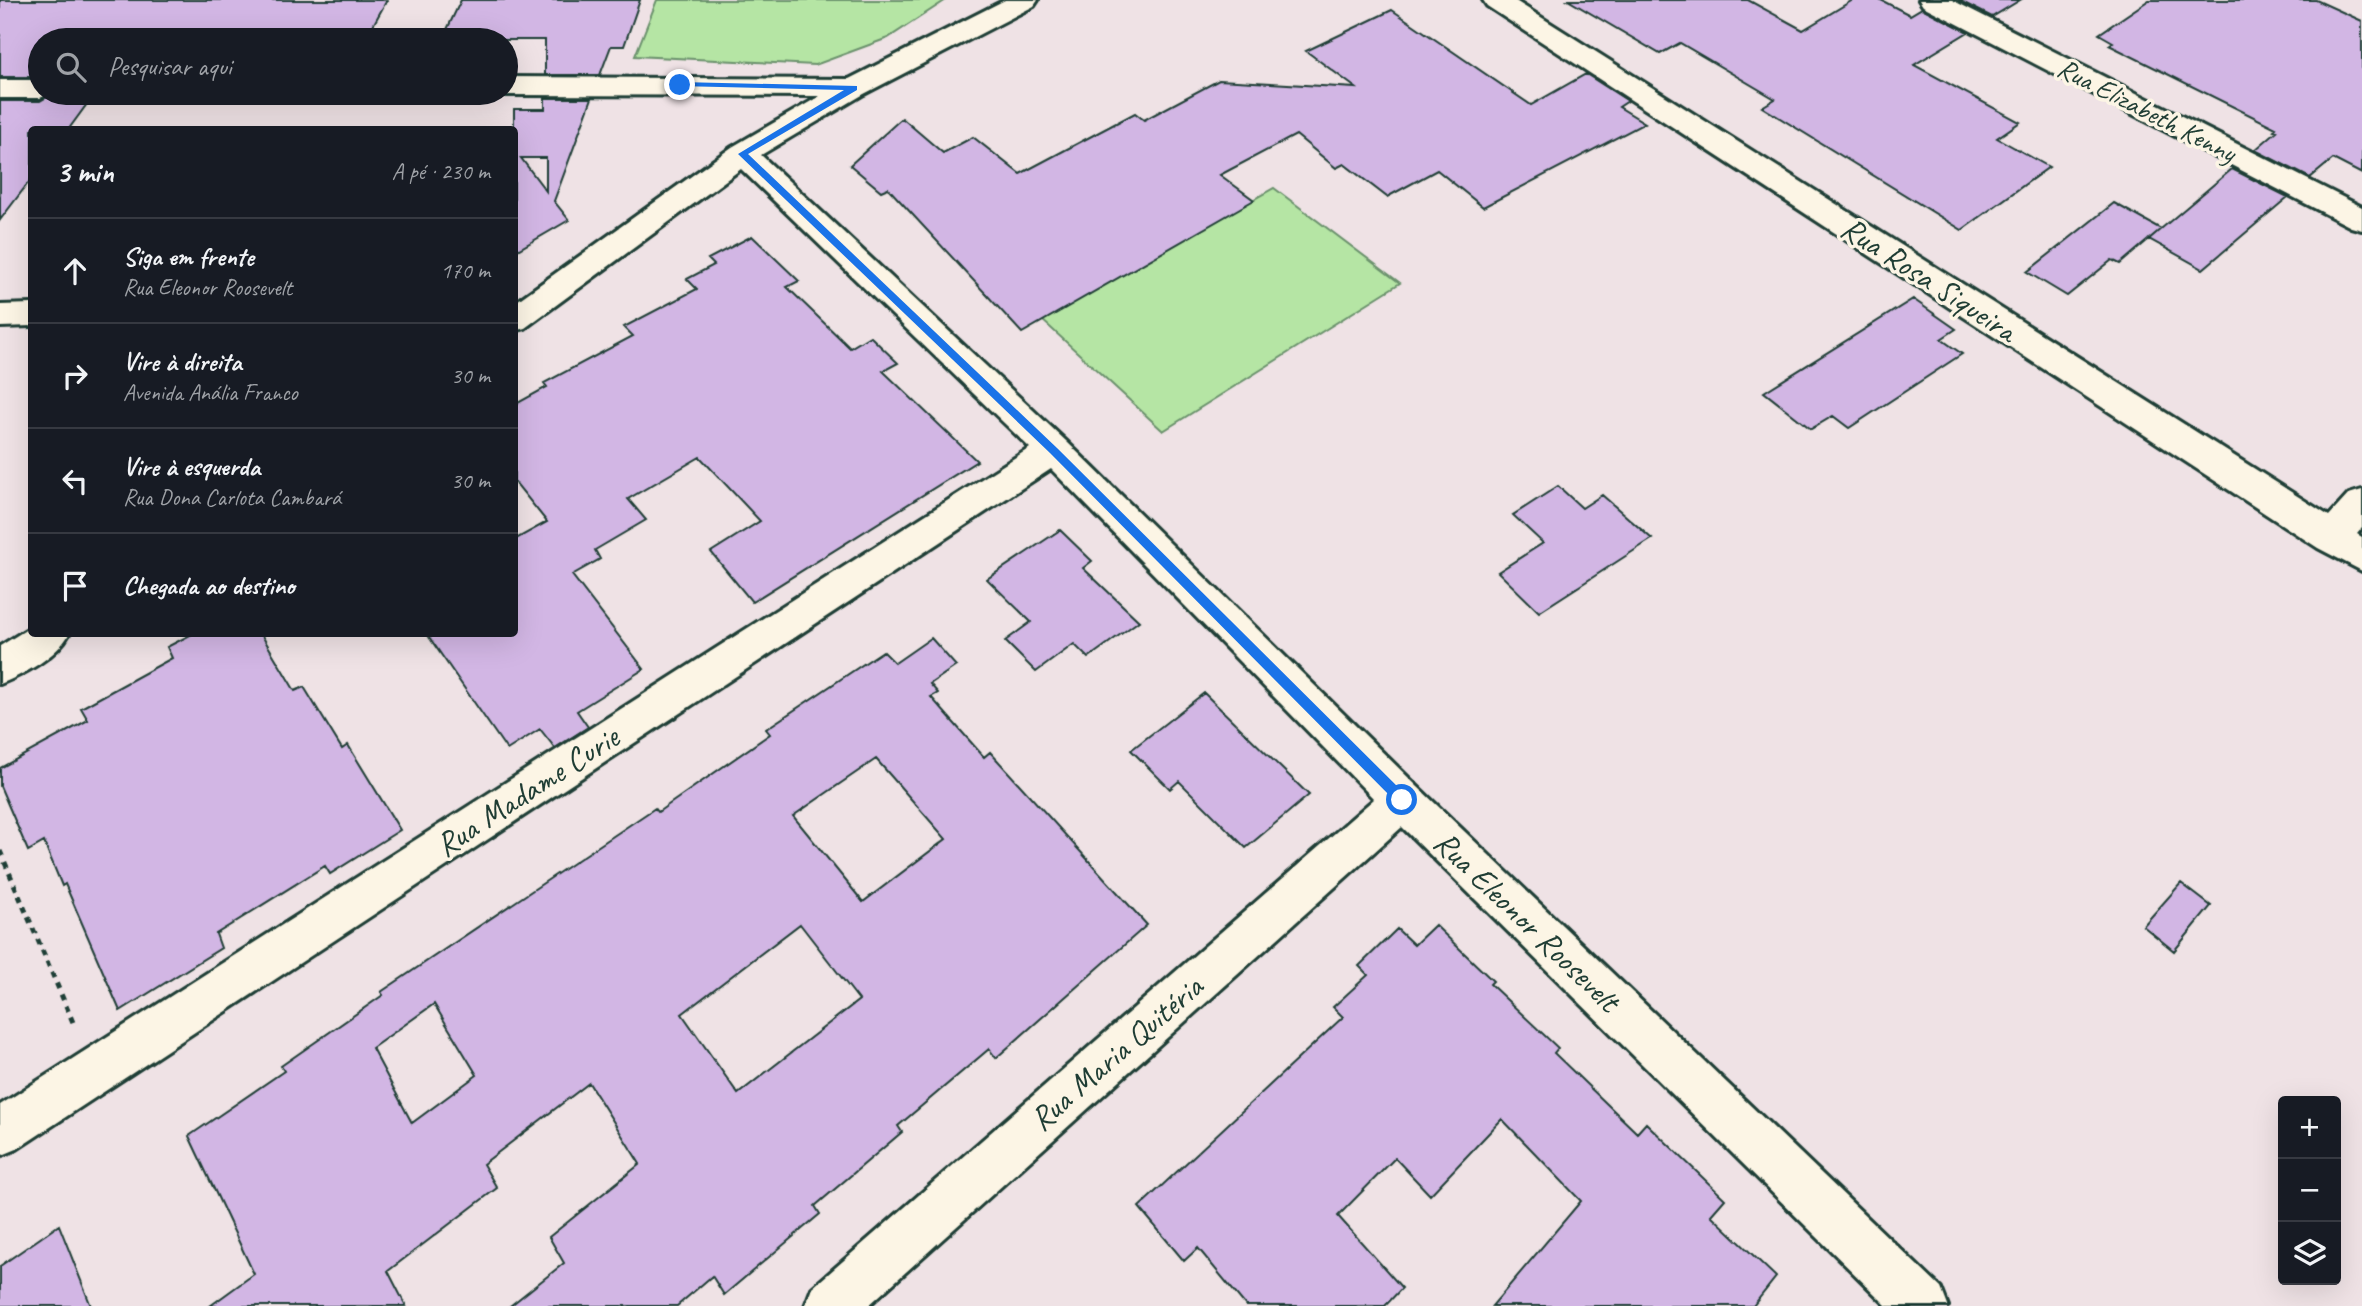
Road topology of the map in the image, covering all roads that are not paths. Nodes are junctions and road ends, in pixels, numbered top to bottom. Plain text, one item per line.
1 (1496, 0) edge
2 (1932, 0) edge
3 (1010, 3) edge
4 (518, 86) edge
5 (854, 88) junction
6 (0, 89) edge
7 (28, 89) edge
8 (742, 154) junction
9 (2362, 220) edge
10 (520, 313) edge
11 (28, 315) edge
12 (0, 316) edge
13 (1054, 450) junction
14 (2362, 504) edge
15 (2331, 538) junction
16 (2362, 556) edge
17 (45, 637) edge
18 (0, 667) edge
19 (1402, 800) junction
20 (0, 1132) edge
21 (1921, 1305) edge
22 (830, 1306) edge

1 - 15 street, Rua Rosa Siqueira
2 - 9 street, Rua Elizabeth Kenny
3 - 5 street
4 - 5 street
5 - 8 street
6 - 7 street
8 - 10 street
8 - 13 street, Rua Eleonor Roosevelt
11 - 12 street
13 - 19 street, Rua Eleonor Roosevelt
13 - 20 street, Rua Madame Curie
14 - 15 street
15 - 16 street, Rua Rosa Siqueira
17 - 18 street
19 - 21 street, Rua Eleonor Roosevelt
19 - 22 street, Rua Maria Quitéria

